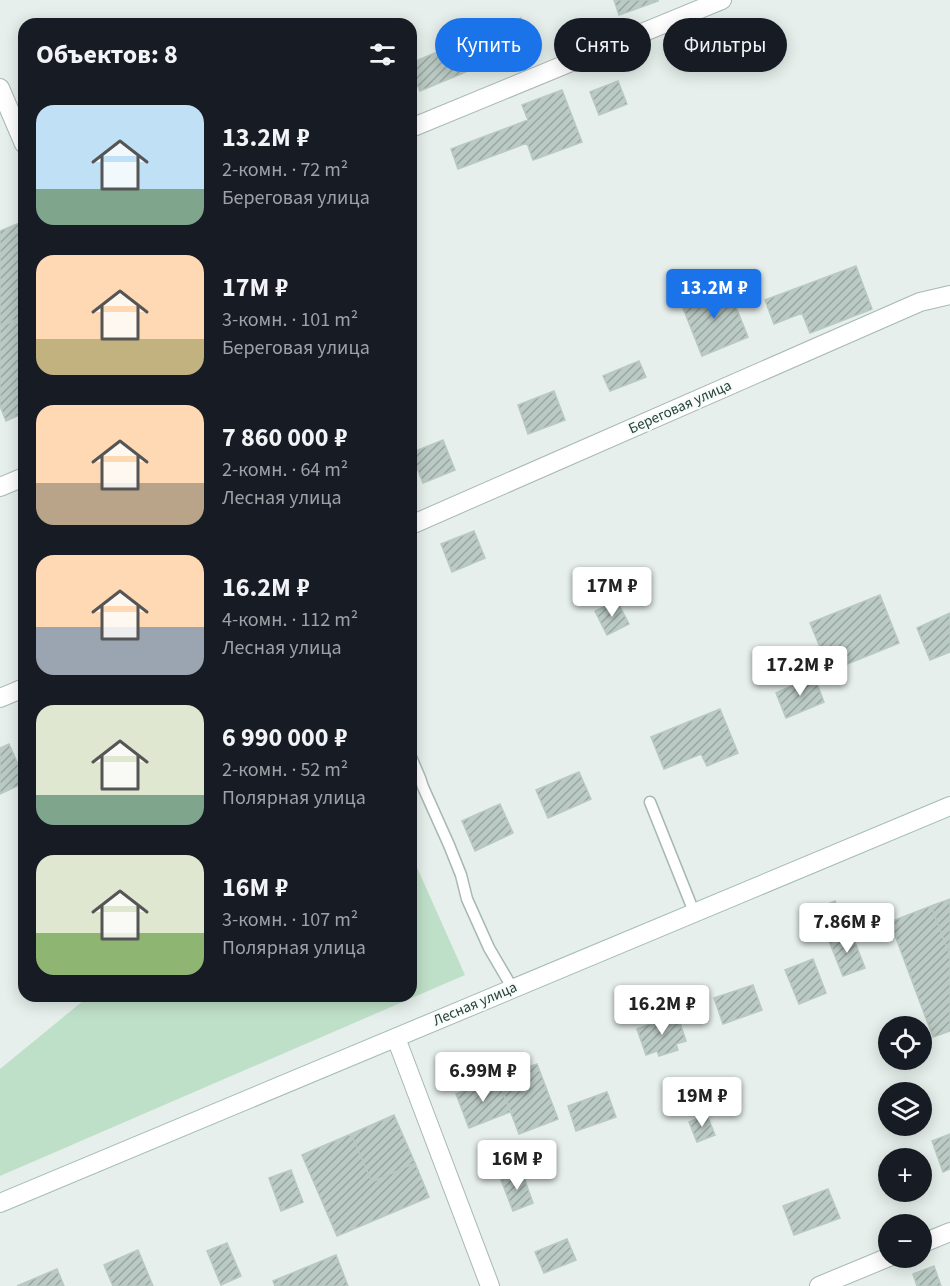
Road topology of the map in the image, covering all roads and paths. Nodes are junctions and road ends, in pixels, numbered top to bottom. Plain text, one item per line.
1 (722, 0) edge
2 (0, 88) edge
3 (417, 126) edge
4 (18, 130) edge
5 (950, 296) edge
6 (18, 480) edge
7 (0, 487) edge
8 (417, 522) edge
9 (18, 690) edge
10 (0, 698) edge
11 (417, 771) edge
12 (650, 802) dead end
13 (950, 806) edge
14 (694, 912) junction
15 (513, 988) junction
16 (396, 1038) junction
17 (0, 1203) edge
18 (950, 1232) edge
19 (932, 1239) edge
20 (878, 1262) edge
21 (490, 1286) edge
22 (819, 1286) edge

1 - 3 street
2 - 4 street
5 - 8 street, Береговая улица
6 - 7 street
9 - 10 street
11 - 15 lane
12 - 14 lane
13 - 14 street, Лесная улица
14 - 15 street, Лесная улица
15 - 16 street, Лесная улица
16 - 17 street, Лесная улица
16 - 21 street
18 - 19 street
20 - 22 street

